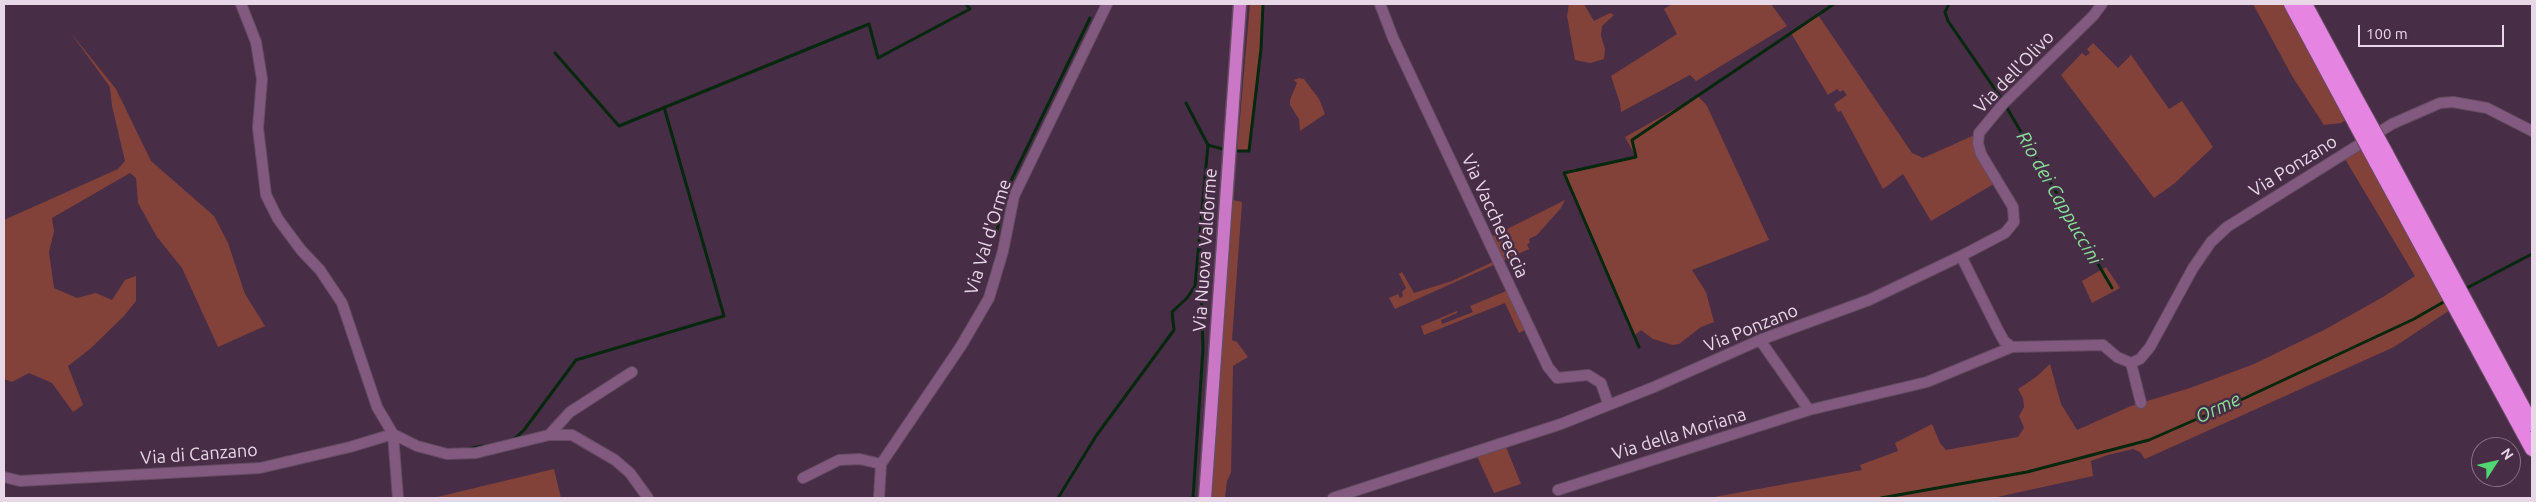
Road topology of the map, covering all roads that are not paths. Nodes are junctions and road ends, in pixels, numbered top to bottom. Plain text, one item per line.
1 (241, 4) edge
2 (1240, 4) edge
3 (1380, 4) edge
4 (2102, 4) edge
5 (2291, 4) edge
6 (2305, 4) edge
7 (1102, 6) edge
8 (2354, 107) junction
9 (2532, 131) edge
10 (1962, 256) junction
11 (2463, 308) junction
12 (1760, 340) junction
13 (2012, 347) junction
14 (2131, 363) junction
15 (632, 372) dead end
16 (1608, 403) junction
17 (2141, 403) dead end
18 (1809, 410) junction
19 (2532, 424) edge
20 (393, 434) junction
21 (549, 435) junction
22 (2532, 450) edge
23 (881, 464) junction
24 (4, 477) edge
25 (803, 478) dead end
26 (1558, 490) dead end
27 (398, 498) edge
28 (648, 498) edge
29 (879, 498) edge
30 (1206, 498) edge
31 (1332, 498) edge

1 - 20 street
2 - 30 main road, Via Nuova Valdorme
3 - 16 street, Via Vacchereccia
4 - 10 street, Via dell'Olivo
5 - 8 highway
6 - 8 highway
7 - 23 street, Via Val d'Orme
8 - 11 highway, bridge
9 - 14 street, Via Ponzano
10 - 12 street, Via Ponzano
10 - 13 street
11 - 19 highway
11 - 22 highway
12 - 16 street, Via Ponzano
12 - 18 street
13 - 14 street
13 - 18 street, Via della Moriana
14 - 17 street
15 - 21 street
16 - 31 street, Via Ponzano
18 - 26 street, Via della Moriana
20 - 21 street
20 - 24 street, Via di Canzano
20 - 27 street
21 - 28 street
23 - 25 street
23 - 29 street

